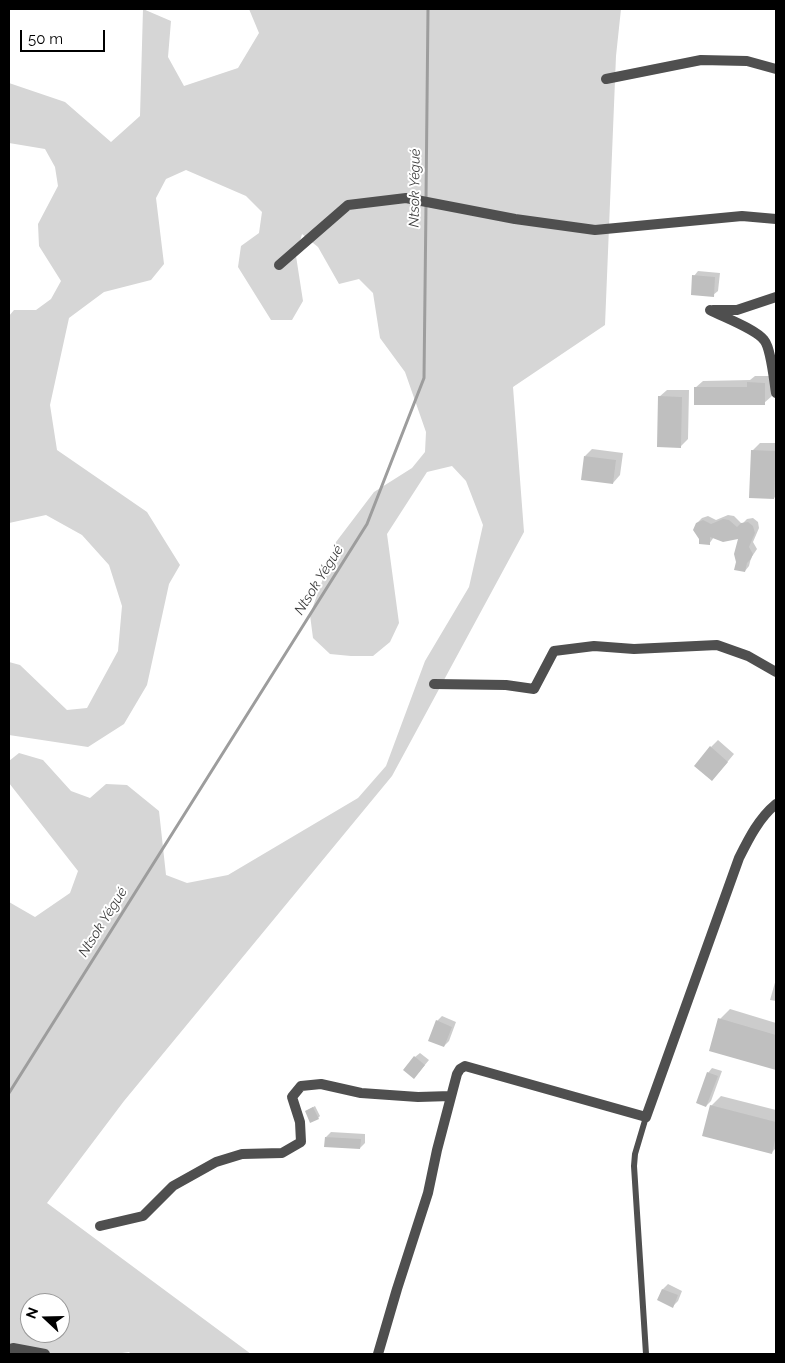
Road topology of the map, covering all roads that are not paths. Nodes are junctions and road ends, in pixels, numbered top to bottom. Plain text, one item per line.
1 (776, 70) edge
2 (606, 79) dead end
3 (776, 219) edge
4 (279, 265) dead end
5 (776, 297) edge
6 (776, 393) edge
7 (776, 672) edge
8 (434, 684) dead end
9 (776, 795) edge
10 (776, 804) edge
11 (766, 812) junction
12 (451, 1096) junction
13 (646, 1117) junction
14 (100, 1226) dead end
15 (9, 1350) edge
16 (45, 1354) edge
17 (378, 1354) edge
18 (646, 1354) edge

1 - 2 street
3 - 4 street
5 - 6 street
7 - 8 street
9 - 11 street
10 - 11 street
11 - 13 street
12 - 13 street
12 - 14 street
12 - 17 street
13 - 18 lane
15 - 16 street

